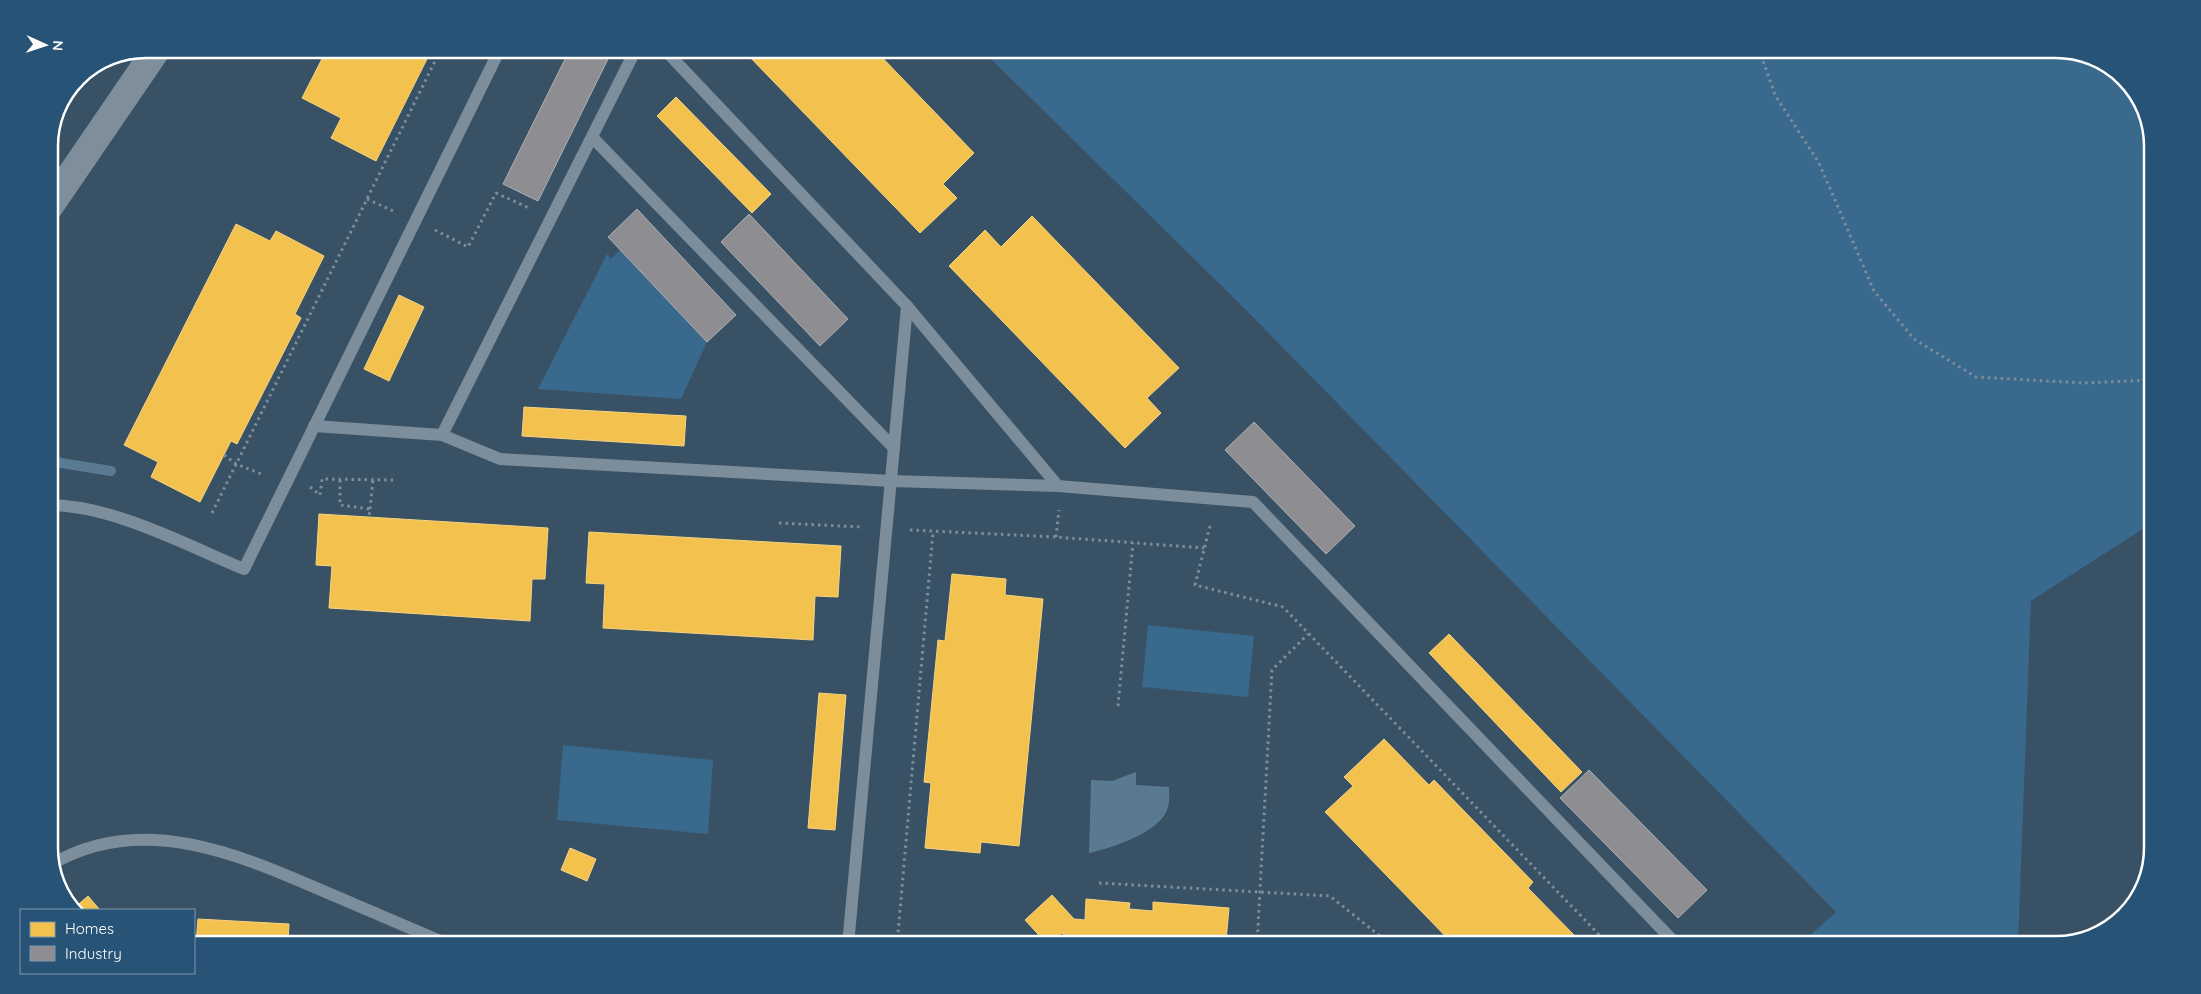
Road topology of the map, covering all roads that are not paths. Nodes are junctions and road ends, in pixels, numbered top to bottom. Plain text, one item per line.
1 (151, 58) edge
2 (496, 58) edge
3 (632, 58) edge
4 (673, 58) edge
5 (592, 137) junction
6 (58, 194) edge
7 (907, 306) junction
8 (314, 426) junction
9 (442, 435) junction
10 (894, 448) junction
11 (891, 481) junction
12 (1058, 486) junction
13 (58, 505) edge
14 (59, 860) edge
15 (429, 936) edge
16 (849, 936) edge
17 (1668, 936) edge

1 - 6 highway
2 - 8 lane
3 - 5 lane
4 - 7 lane
5 - 9 lane
5 - 10 lane
7 - 10 lane
7 - 12 lane
8 - 9 lane
8 - 13 lane
9 - 11 lane
10 - 11 lane
11 - 12 lane
11 - 16 lane
12 - 17 lane
14 - 15 lane

